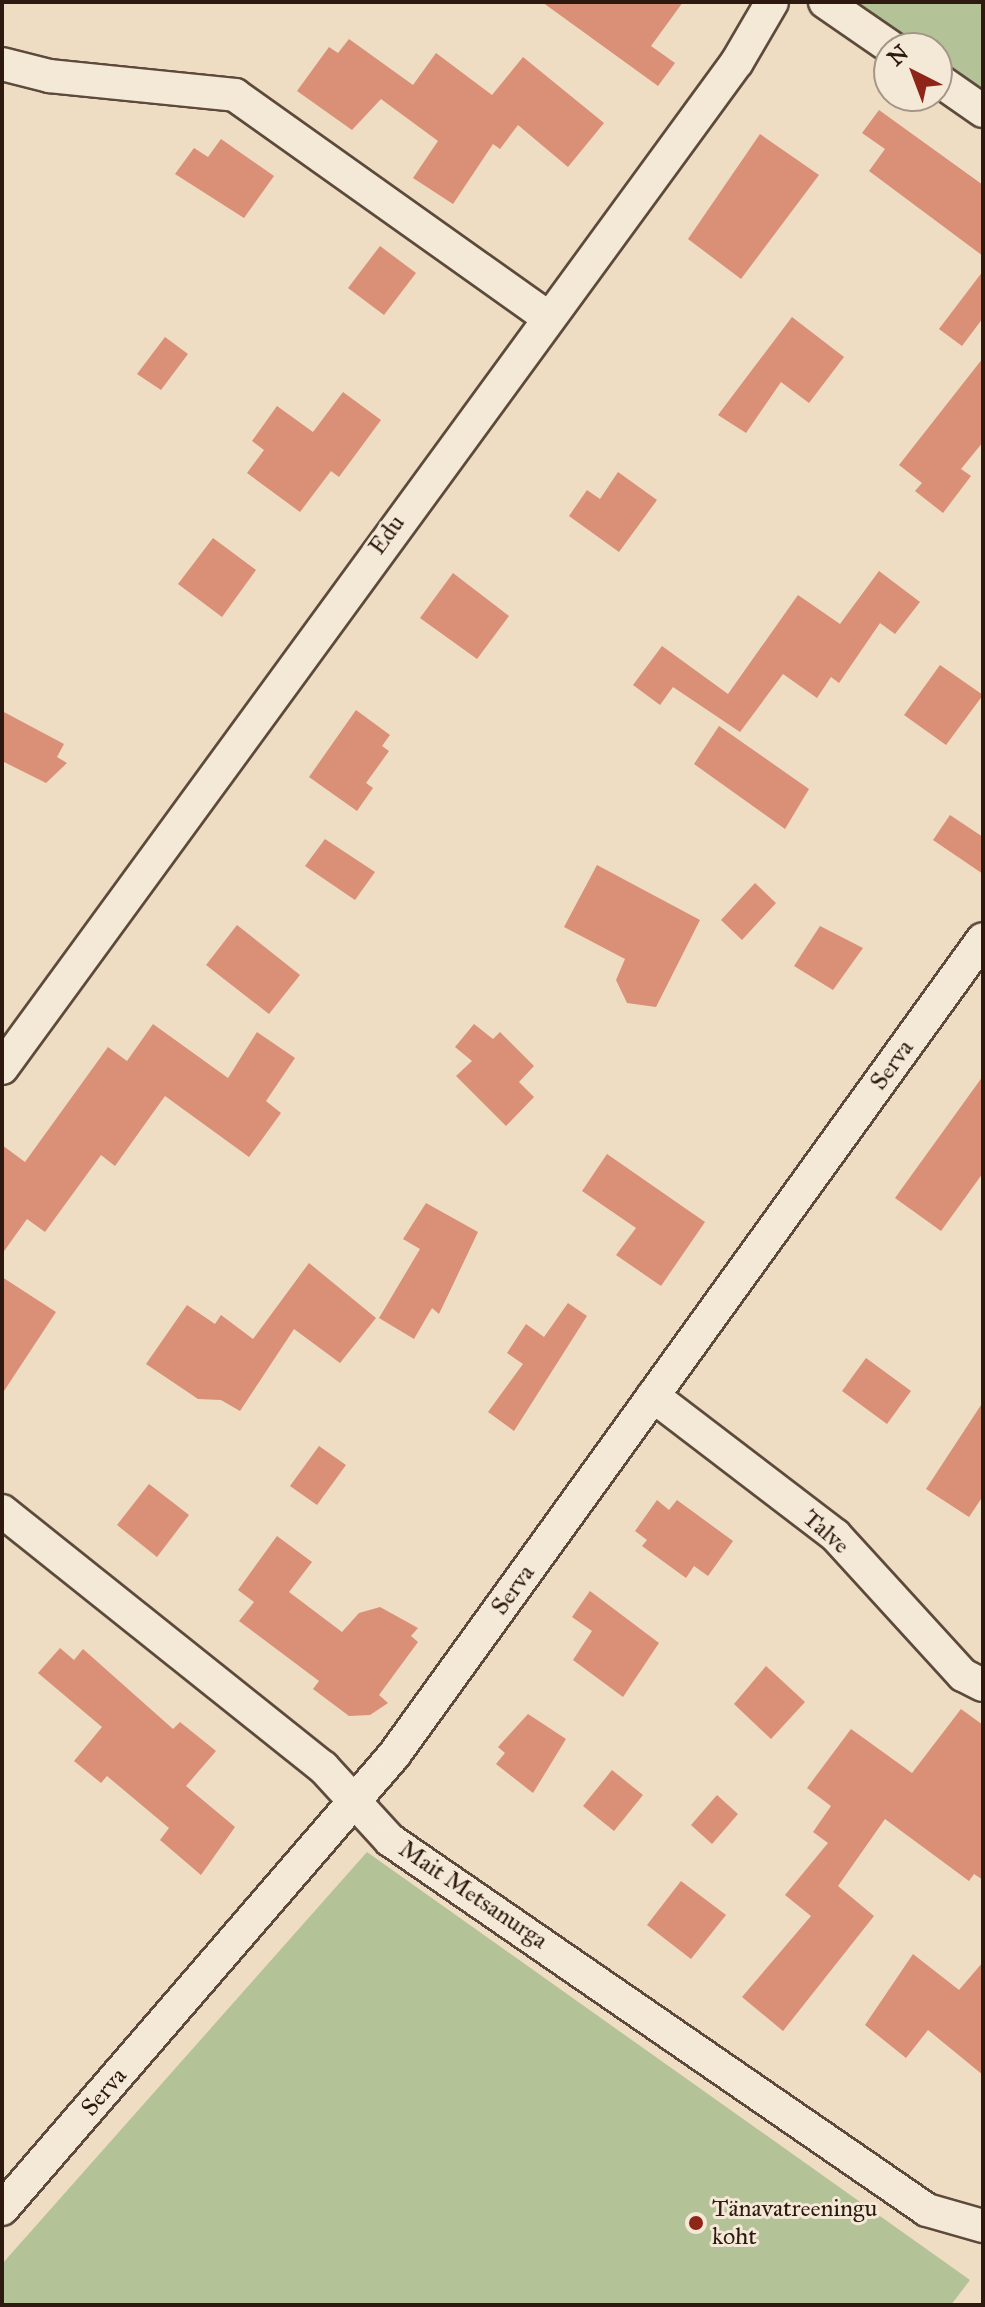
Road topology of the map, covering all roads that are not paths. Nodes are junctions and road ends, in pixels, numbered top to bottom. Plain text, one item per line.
1 (772, 2) edge
2 (825, 2) edge
3 (873, 35) edge
4 (2, 64) edge
5 (953, 90) edge
6 (983, 111) edge
7 (547, 317) junction
8 (983, 939) edge
9 (2, 1068) edge
10 (653, 1396) junction
11 (2, 1511) edge
12 (983, 1685) edge
13 (355, 1800) junction
14 (2, 2209) edge
15 (982, 2228) edge

1 - 7 street, Edu
2 - 3 street
4 - 7 street
5 - 6 street
7 - 9 street, Edu
8 - 10 street, Serva
10 - 12 street, Talve
10 - 13 street, Serva
11 - 13 street, Mait Metsanurga
13 - 14 street, Serva
13 - 15 street, Mait Metsanurga

